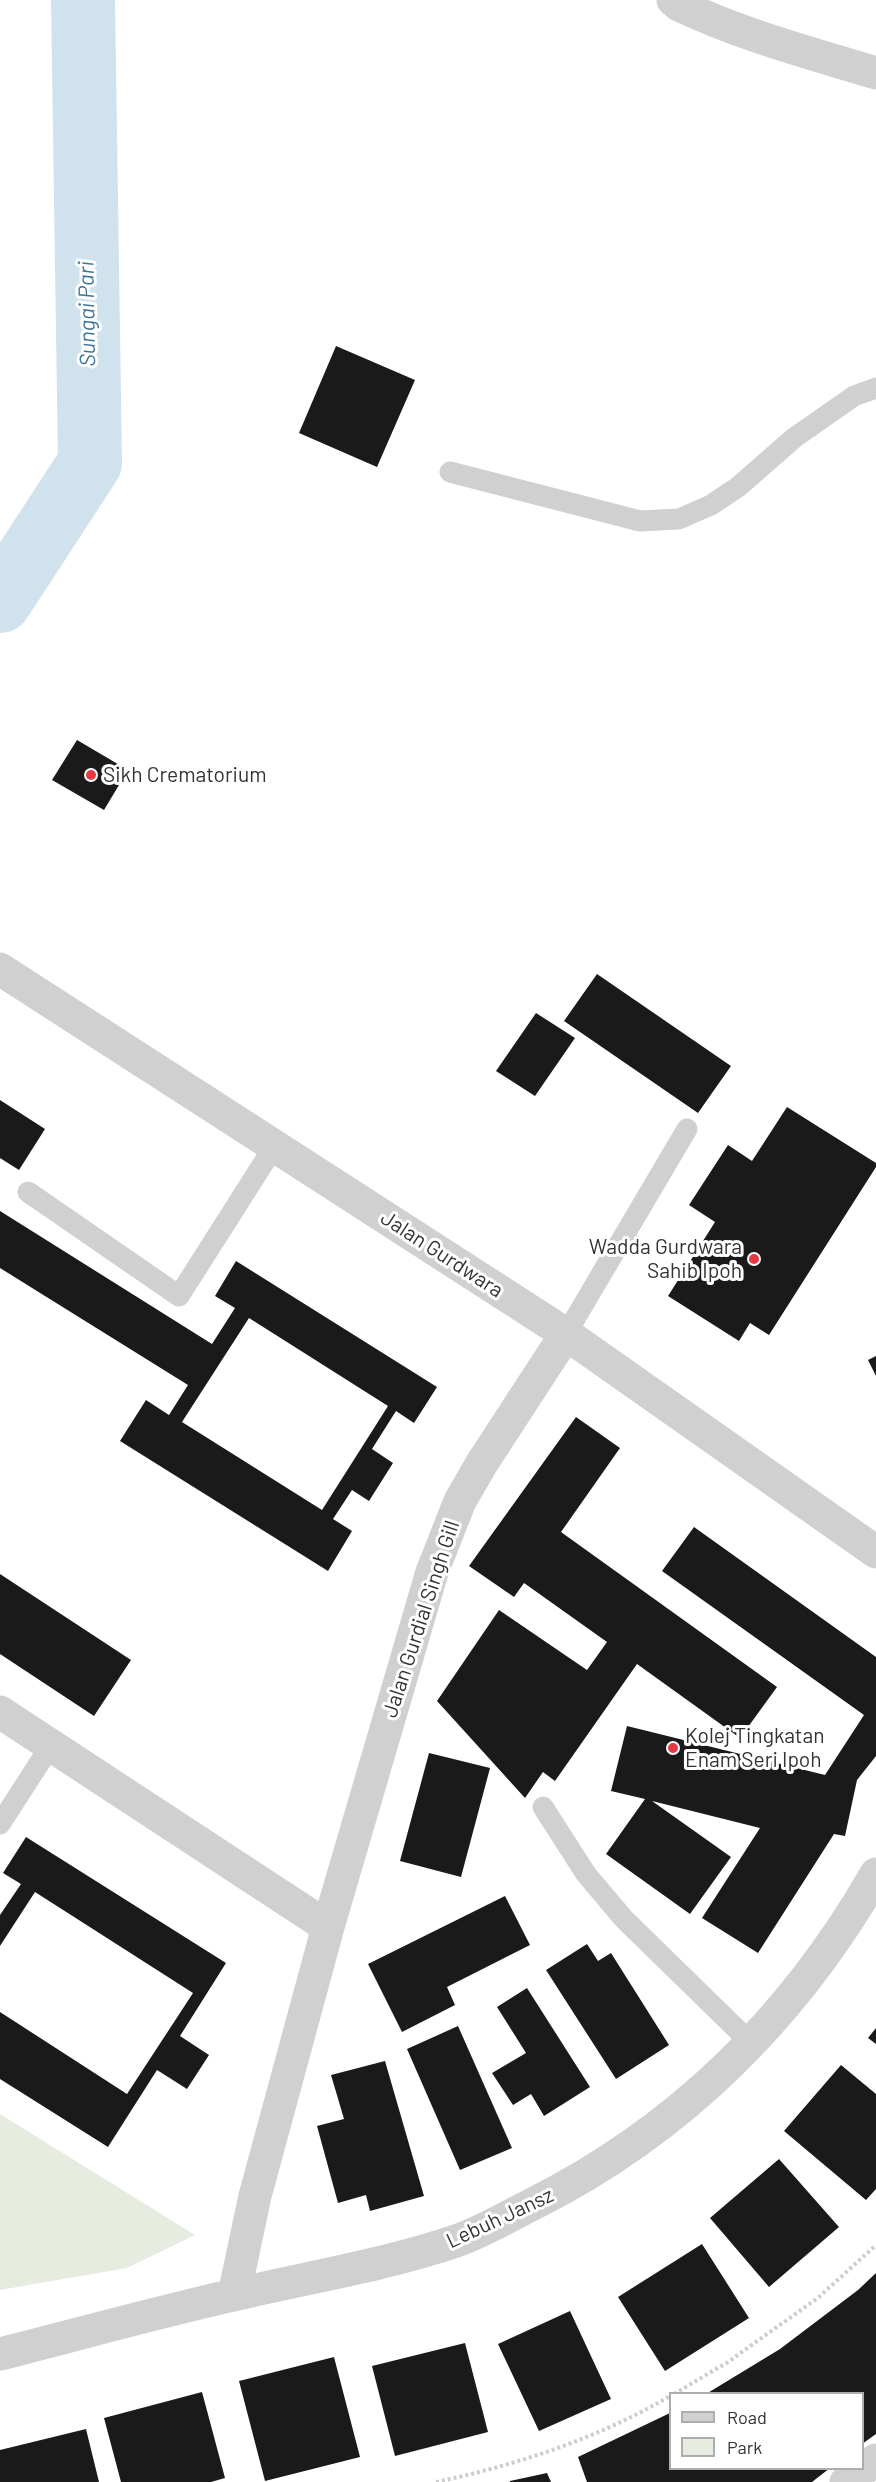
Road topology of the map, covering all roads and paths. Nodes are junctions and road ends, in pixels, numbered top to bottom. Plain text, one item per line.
1 (673, 0) edge
2 (876, 73) edge
3 (876, 388) edge
4 (450, 472) dead end
5 (0, 969) edge
6 (687, 1129) dead end
7 (275, 1145) junction
8 (28, 1192) dead end
9 (566, 1334) junction
10 (876, 1552) edge
11 (0, 1712) edge
12 (51, 1745) junction
13 (543, 1808) dead end
14 (0, 1824) edge
15 (876, 1874) edge
16 (328, 1927) junction
17 (752, 2044) junction
18 (876, 2245) edge
19 (234, 2295) junction
20 (0, 2354) edge
21 (677, 2392) edge
22 (669, 2397) edge
23 (862, 2470) edge
24 (436, 2482) edge
25 (846, 2482) edge

1 - 2 street
3 - 4 lane
5 - 7 street, Jalan Gurdwara
6 - 9 lane
7 - 8 lane
7 - 9 street, Jalan Gurdwara
9 - 10 street, Jalan Gurdwara
9 - 16 street, Jalan Gurdial Singh Gill
11 - 12 street
12 - 14 lane
12 - 16 street
13 - 17 lane
15 - 17 street, Lebuh Jansz
16 - 19 street, Jalan Gurdial Singh Gill
17 - 19 street, Lebuh Jansz
18 - 21 path
19 - 20 street, Lebuh Jansz
22 - 24 path
23 - 25 street

